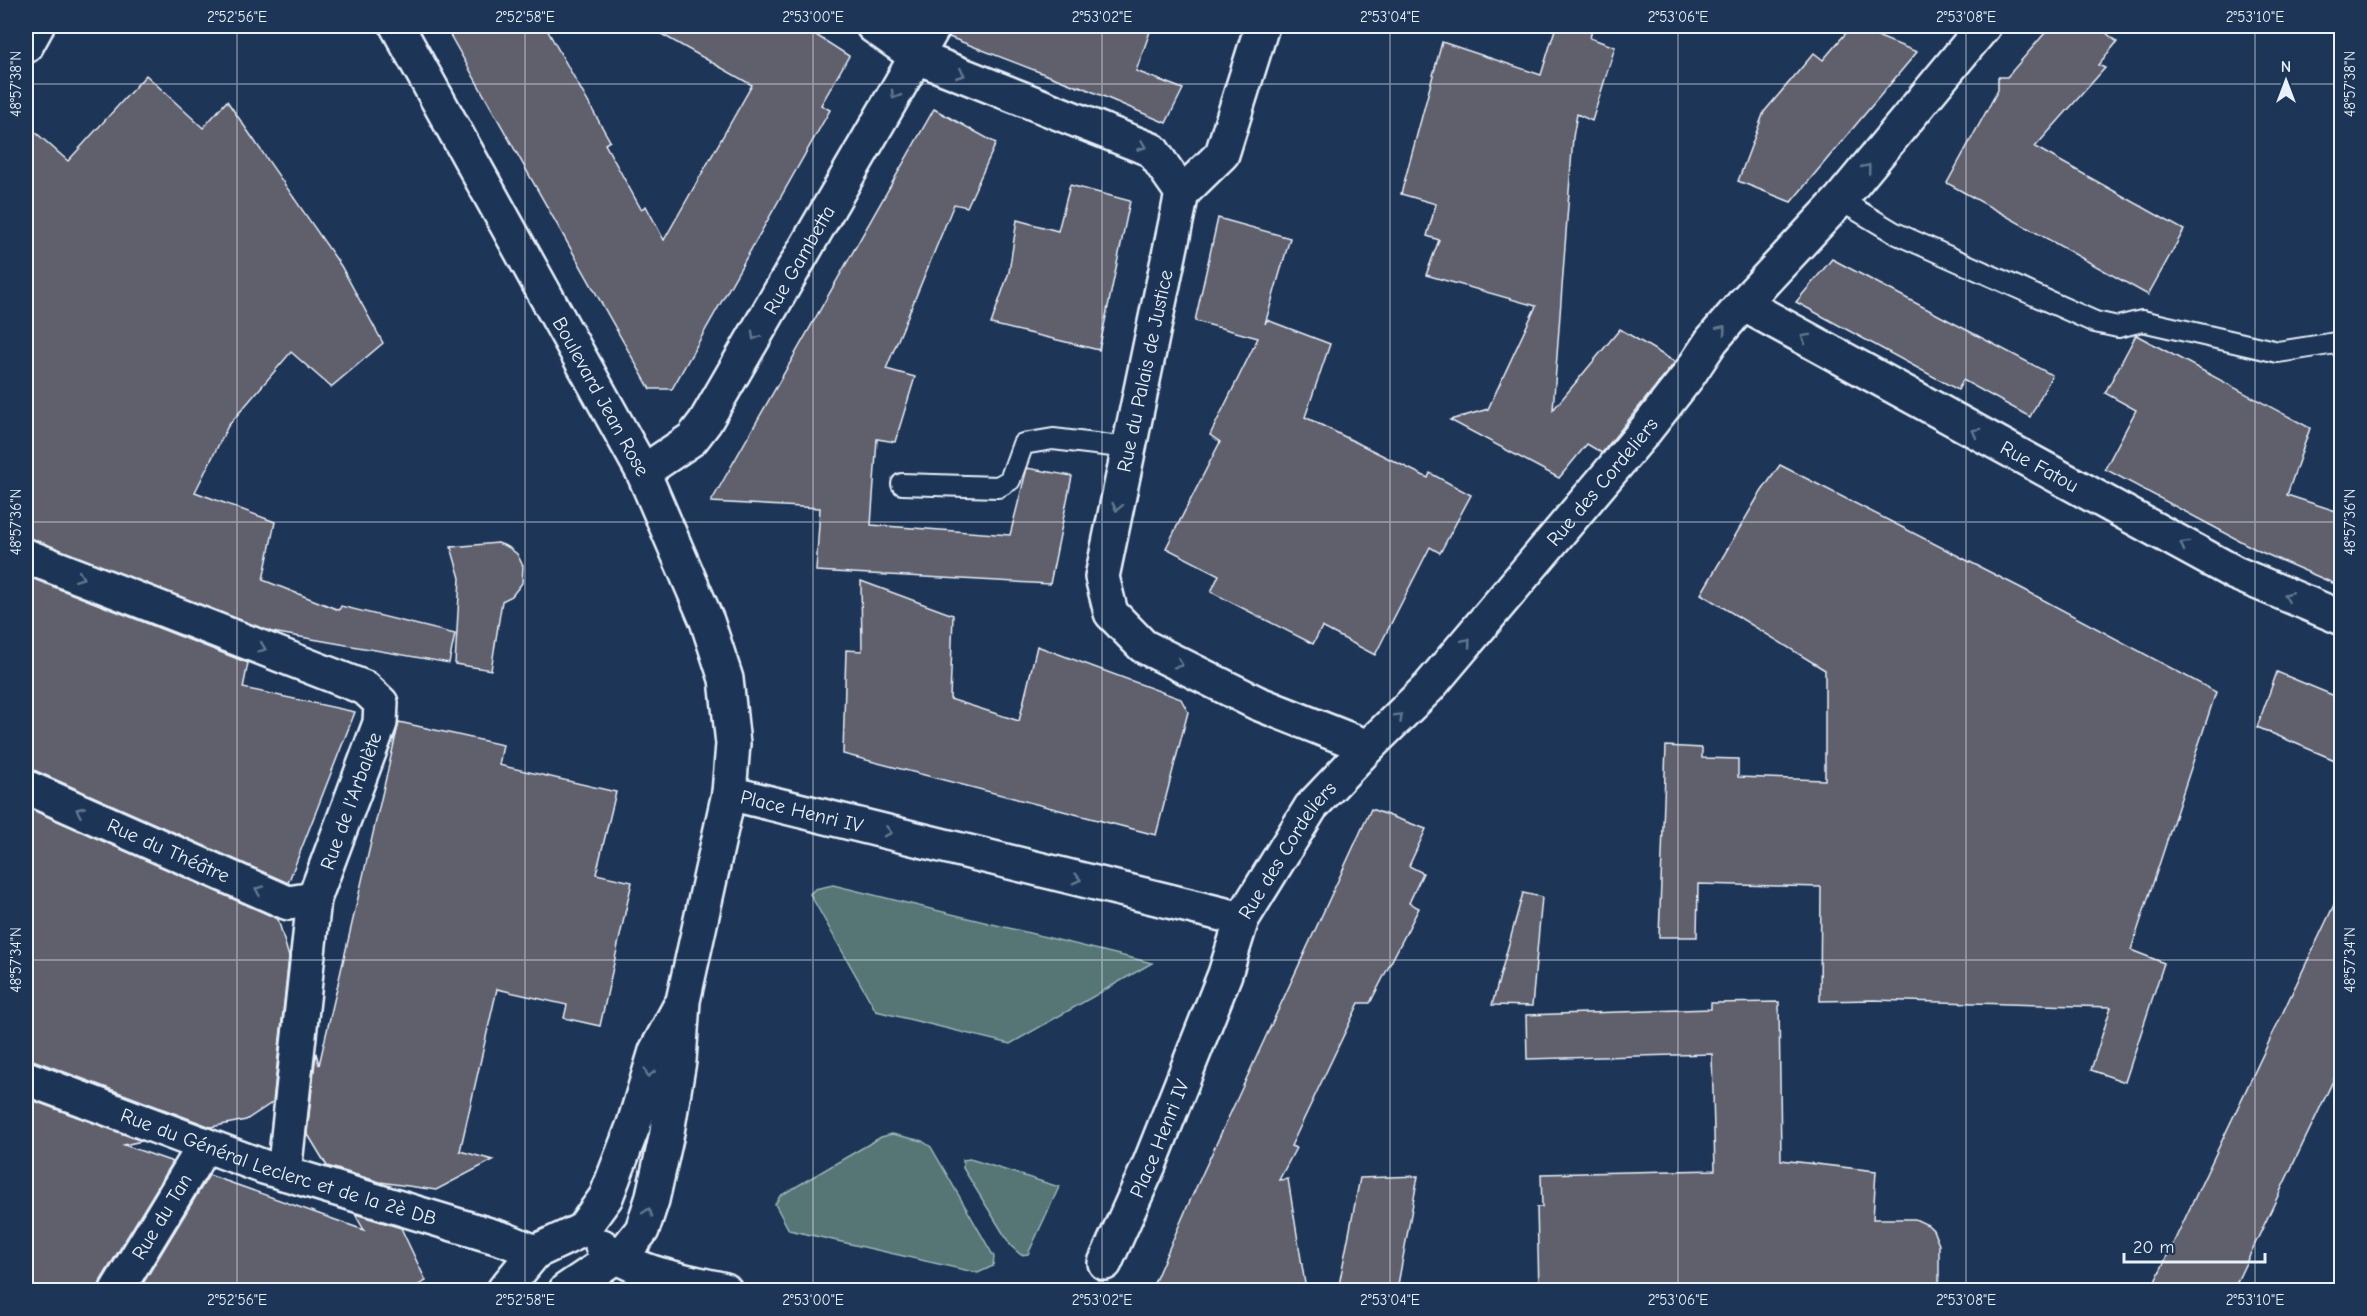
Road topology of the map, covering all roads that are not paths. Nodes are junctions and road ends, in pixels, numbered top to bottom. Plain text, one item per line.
1 (36, 26) edge
2 (396, 26) edge
3 (873, 26) edge
4 (934, 26) edge
5 (1262, 26) edge
6 (1984, 26) edge
7 (26, 46) edge
8 (917, 57) junction
9 (1182, 193) junction
10 (1840, 200) junction
11 (1743, 304) junction
12 (2342, 342) edge
13 (1129, 448) junction
14 (643, 472) junction
15 (903, 484) dead end
16 (26, 556) edge
17 (2342, 618) edge
18 (1368, 747) junction
19 (26, 787) edge
20 (729, 793) junction
21 (314, 899) junction
22 (1239, 931) junction
23 (682, 1001) junction
24 (26, 1078) edge
25 (205, 1144) junction
26 (284, 1173) junction
27 (582, 1230) junction
28 (535, 1252) junction
29 (615, 1257) junction
30 (1105, 1263) dead end
31 (117, 1290) edge
32 (504, 1290) edge
33 (566, 1290) edge
34 (724, 1290) edge

1 - 7 street
2 - 14 street, Boulevard Jean Rose
3 - 8 street
4 - 8 street, Rue Gambetta
5 - 9 street
10 -> 6 street, Rue des Cordeliers
8 -> 9 street
8 -> 14 street, Rue Gambetta
9 - 13 street, Rue du Palais de Justice
10 - 11 street, Rue des Cordeliers
10 - 12 lane
17 -> 11 street, Rue Fatou
18 -> 11 street, Rue des Cordeliers
13 - 15 lane
13 -> 18 street, Rue du Palais de Justice
14 - 20 street, Boulevard Jean Rose
16 -> 21 street, Rue de l'Arbalète
18 - 22 street, Rue des Cordeliers
21 -> 19 street, Rue du Théâtre
20 -> 22 street, Place Henri IV
20 - 23 street, Place Henri IV
21 - 26 street, Rue de l'Arbalète
22 - 30 street, Place Henri IV
23 -> 27 street
29 -> 23 street, Place Henri IV
24 - 25 street, Rue du Général Leclerc et de la 2è DB
25 - 26 street, Rue du Général Leclerc et de la 2è DB
25 - 31 street, Rue du Tan
26 - 28 street, Rue du Général Leclerc et de la 2è DB
27 - 28 street
27 - 29 street
28 - 32 street
29 - 33 street, Place Henri IV
29 - 34 street

